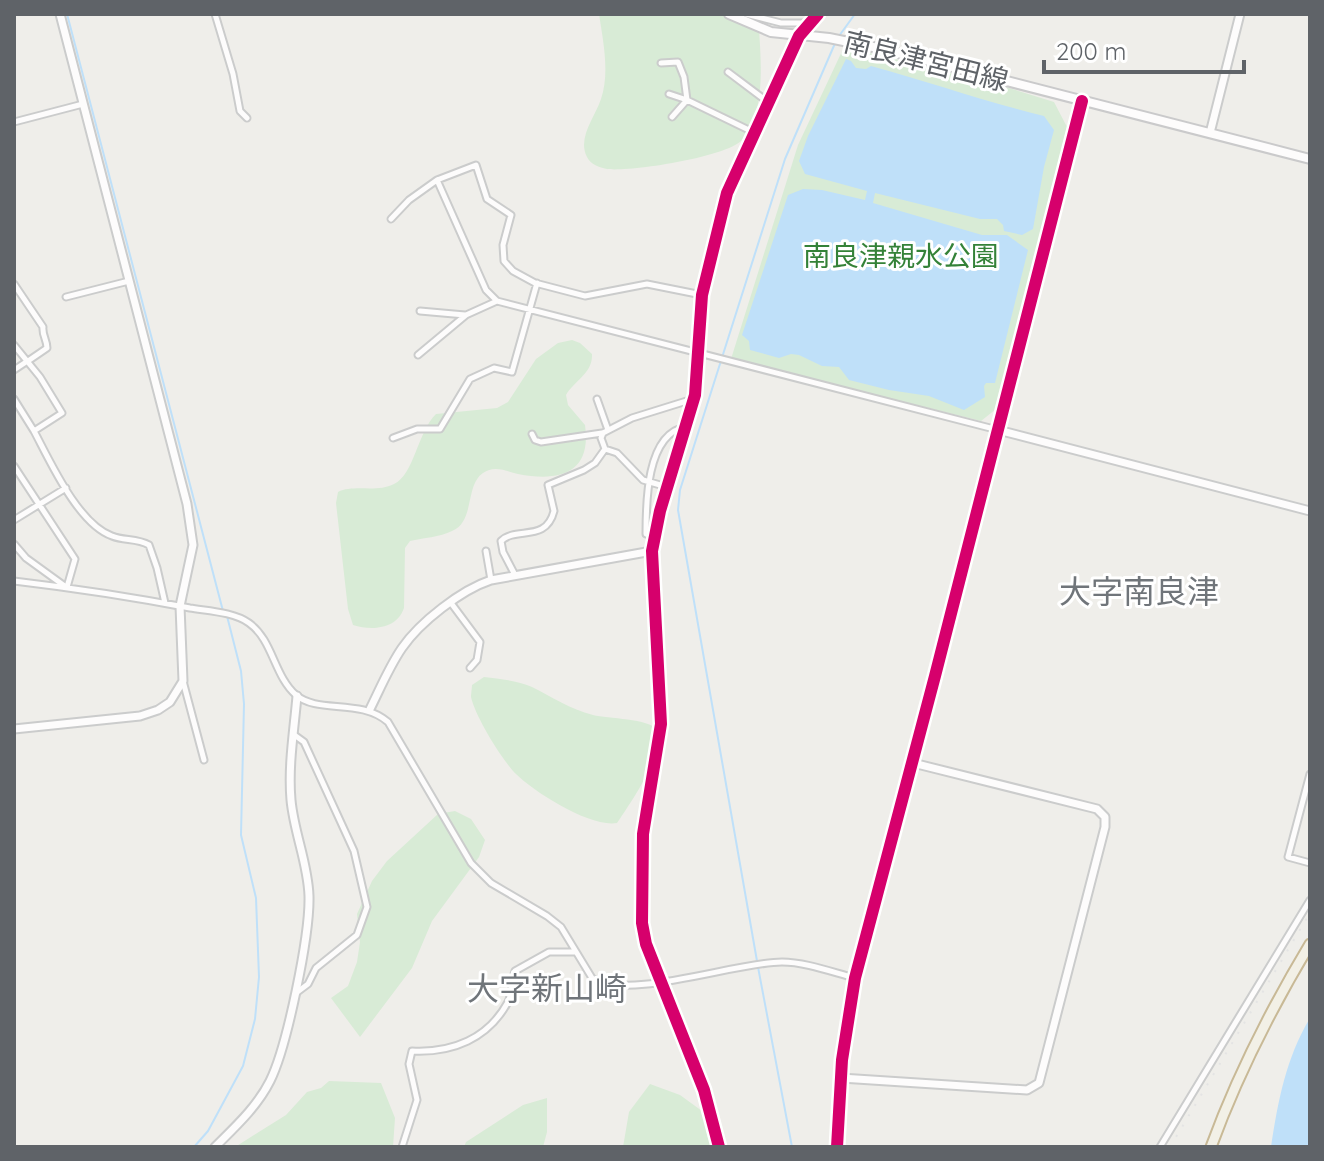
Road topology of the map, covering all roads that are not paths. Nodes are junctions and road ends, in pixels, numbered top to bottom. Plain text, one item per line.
1 (60, 14) edge
2 (215, 14) edge
3 (729, 14) edge
4 (746, 14) edge
5 (817, 14) edge
6 (1240, 14) edge
7 (809, 23) junction
8 (799, 36) junction
9 (661, 63) dead end
10 (728, 72) dead end
11 (669, 94) dead end
12 (687, 100) junction
13 (1082, 101) junction
14 (769, 102) junction
15 (83, 104) junction
16 (672, 117) dead end
17 (247, 118) dead end
18 (14, 122) edge
19 (1210, 133) junction
20 (756, 134) junction
21 (1310, 159) edge
22 (437, 180) junction
23 (391, 219) dead end
24 (129, 281) junction
25 (537, 283) junction
26 (14, 284) edge
27 (702, 295) junction
28 (66, 297) dead end
29 (497, 301) junction
30 (530, 310) junction
31 (420, 311) dead end
32 (466, 315) junction
33 (14, 345) edge
34 (697, 352) junction
35 (418, 355) dead end
36 (27, 362) junction
37 (14, 370) edge
38 (14, 399) edge
39 (597, 399) dead end
40 (695, 399) junction
41 (687, 427) junction
42 (998, 430) junction
43 (34, 431) junction
44 (606, 432) junction
45 (532, 434) dead end
46 (393, 438) dead end
47 (605, 449) junction
48 (14, 466) edge
49 (647, 481) junction
50 (66, 488) junction
51 (668, 488) junction
52 (39, 505) junction
53 (1310, 511) edge
54 (14, 520) edge
55 (655, 536) junction
56 (14, 544) edge
57 (486, 551) dead end
58 (652, 551) junction
59 (515, 575) junction
60 (491, 580) junction
61 (14, 581) edge
62 (67, 587) junction
63 (165, 603) junction
64 (451, 603) junction
65 (180, 606) junction
66 (470, 668) dead end
67 (183, 681) junction
68 (297, 696) junction
69 (370, 709) junction
70 (14, 729) edge
71 (293, 734) junction
72 (204, 760) dead end
73 (913, 763) junction
74 (1310, 774) edge
75 (1310, 863) edge
76 (1310, 900) edge
77 (1310, 944) edge
78 (576, 952) junction
79 (855, 978) junction
80 (662, 981) junction
81 (294, 994) junction
82 (841, 1078) junction
83 (215, 1147) edge
84 (402, 1147) edge
85 (719, 1147) edge
86 (837, 1147) edge
87 (1160, 1147) edge
88 (1211, 1147) edge

1 - 15 street
2 - 17 street
3 - 8 main road, 南良津宮田線
4 - 7 street
5 - 7 street
6 - 19 street
7 - 8 street
8 - 13 main road, 南良津宮田線
8 - 14 street
9 - 12 street
10 - 14 street
11 - 12 street
12 - 16 street
12 - 20 street
13 - 19 main road, 南良津宮田線
13 - 42 street
14 - 20 street
15 - 18 street
15 - 24 street
19 - 21 main road, 南良津宮田線
20 - 27 street
22 - 23 street
22 - 25 street
22 - 29 street
24 - 28 street
24 - 65 street
25 - 27 street
25 - 30 street
26 - 36 street
27 - 34 street
29 - 30 street
29 - 32 street
30 - 34 street
30 - 46 street
31 - 32 street
32 - 35 street
33 - 36 street
34 - 40 street
34 - 42 street
36 - 37 street
36 - 43 street
38 - 43 street
39 - 44 street
40 - 41 street
40 - 44 street
41 - 49 street
41 - 51 street
42 - 53 street
42 - 73 street
43 - 50 street
44 - 45 street
44 - 47 street
47 - 49 street
47 - 59 street
48 - 52 street
49 - 51 street
49 - 55 street
50 - 52 street
50 - 63 street
51 - 55 street
52 - 54 street
52 - 62 street
55 - 58 street
56 - 62 street
57 - 60 street
58 - 59 street
58 - 80 street
59 - 60 street
60 - 64 street
61 - 62 street
62 - 63 street
63 - 65 street
64 - 66 street
64 - 69 street
65 - 67 street
65 - 68 street
67 - 70 street
67 - 72 street
68 - 69 street
68 - 71 street
69 - 78 street
71 - 81 street
71 - 81 street
73 - 79 street
73 - 82 street
74 - 75 street
76 - 87 street
77 - 88 highway
78 - 80 street
78 - 84 street
79 - 80 street
79 - 82 street
80 - 85 street
81 - 83 street
82 - 86 street

